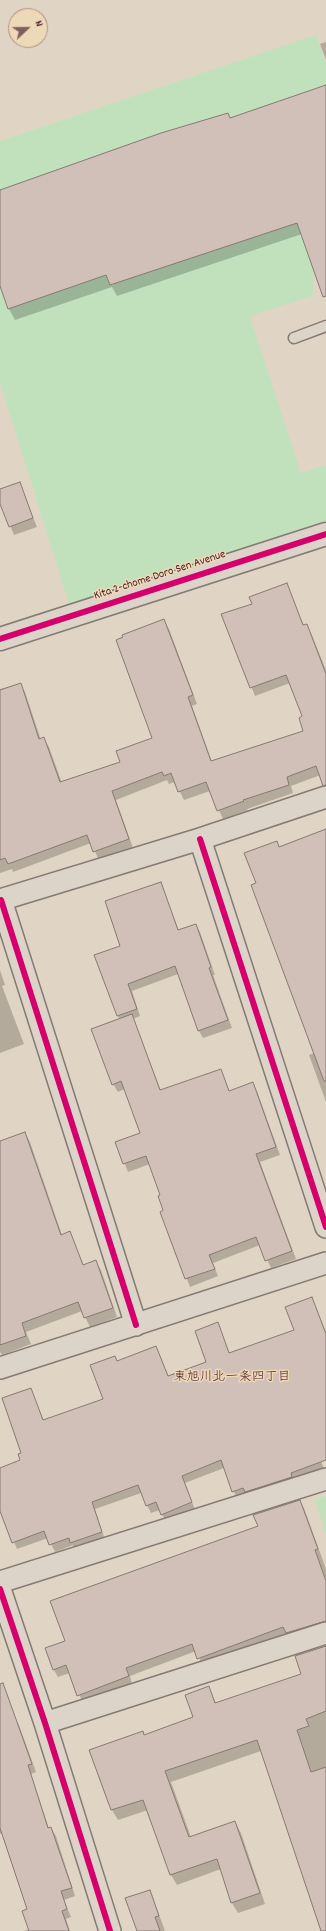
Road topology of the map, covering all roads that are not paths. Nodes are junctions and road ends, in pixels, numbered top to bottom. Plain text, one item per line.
1 (326, 326) edge
2 (294, 338) dead end
3 (326, 534) edge
4 (0, 639) edge
5 (326, 797) edge
6 (200, 839) junction
7 (0, 900) edge
8 (326, 1227) edge
9 (326, 1263) edge
10 (136, 1325) junction
11 (0, 1368) edge
12 (326, 1479) edge
13 (0, 1582) edge
14 (0, 1589) edge
15 (326, 1634) edge
16 (45, 1723) junction
17 (110, 1931) edge

1 - 2 lane
3 - 4 street, Kita 2-chome Doro Sen Avenue
5 - 6 street
6 - 7 street
6 - 8 street
7 - 10 street
9 - 10 street
10 - 11 street
12 - 13 street
14 - 16 street
15 - 16 street
16 - 17 street

